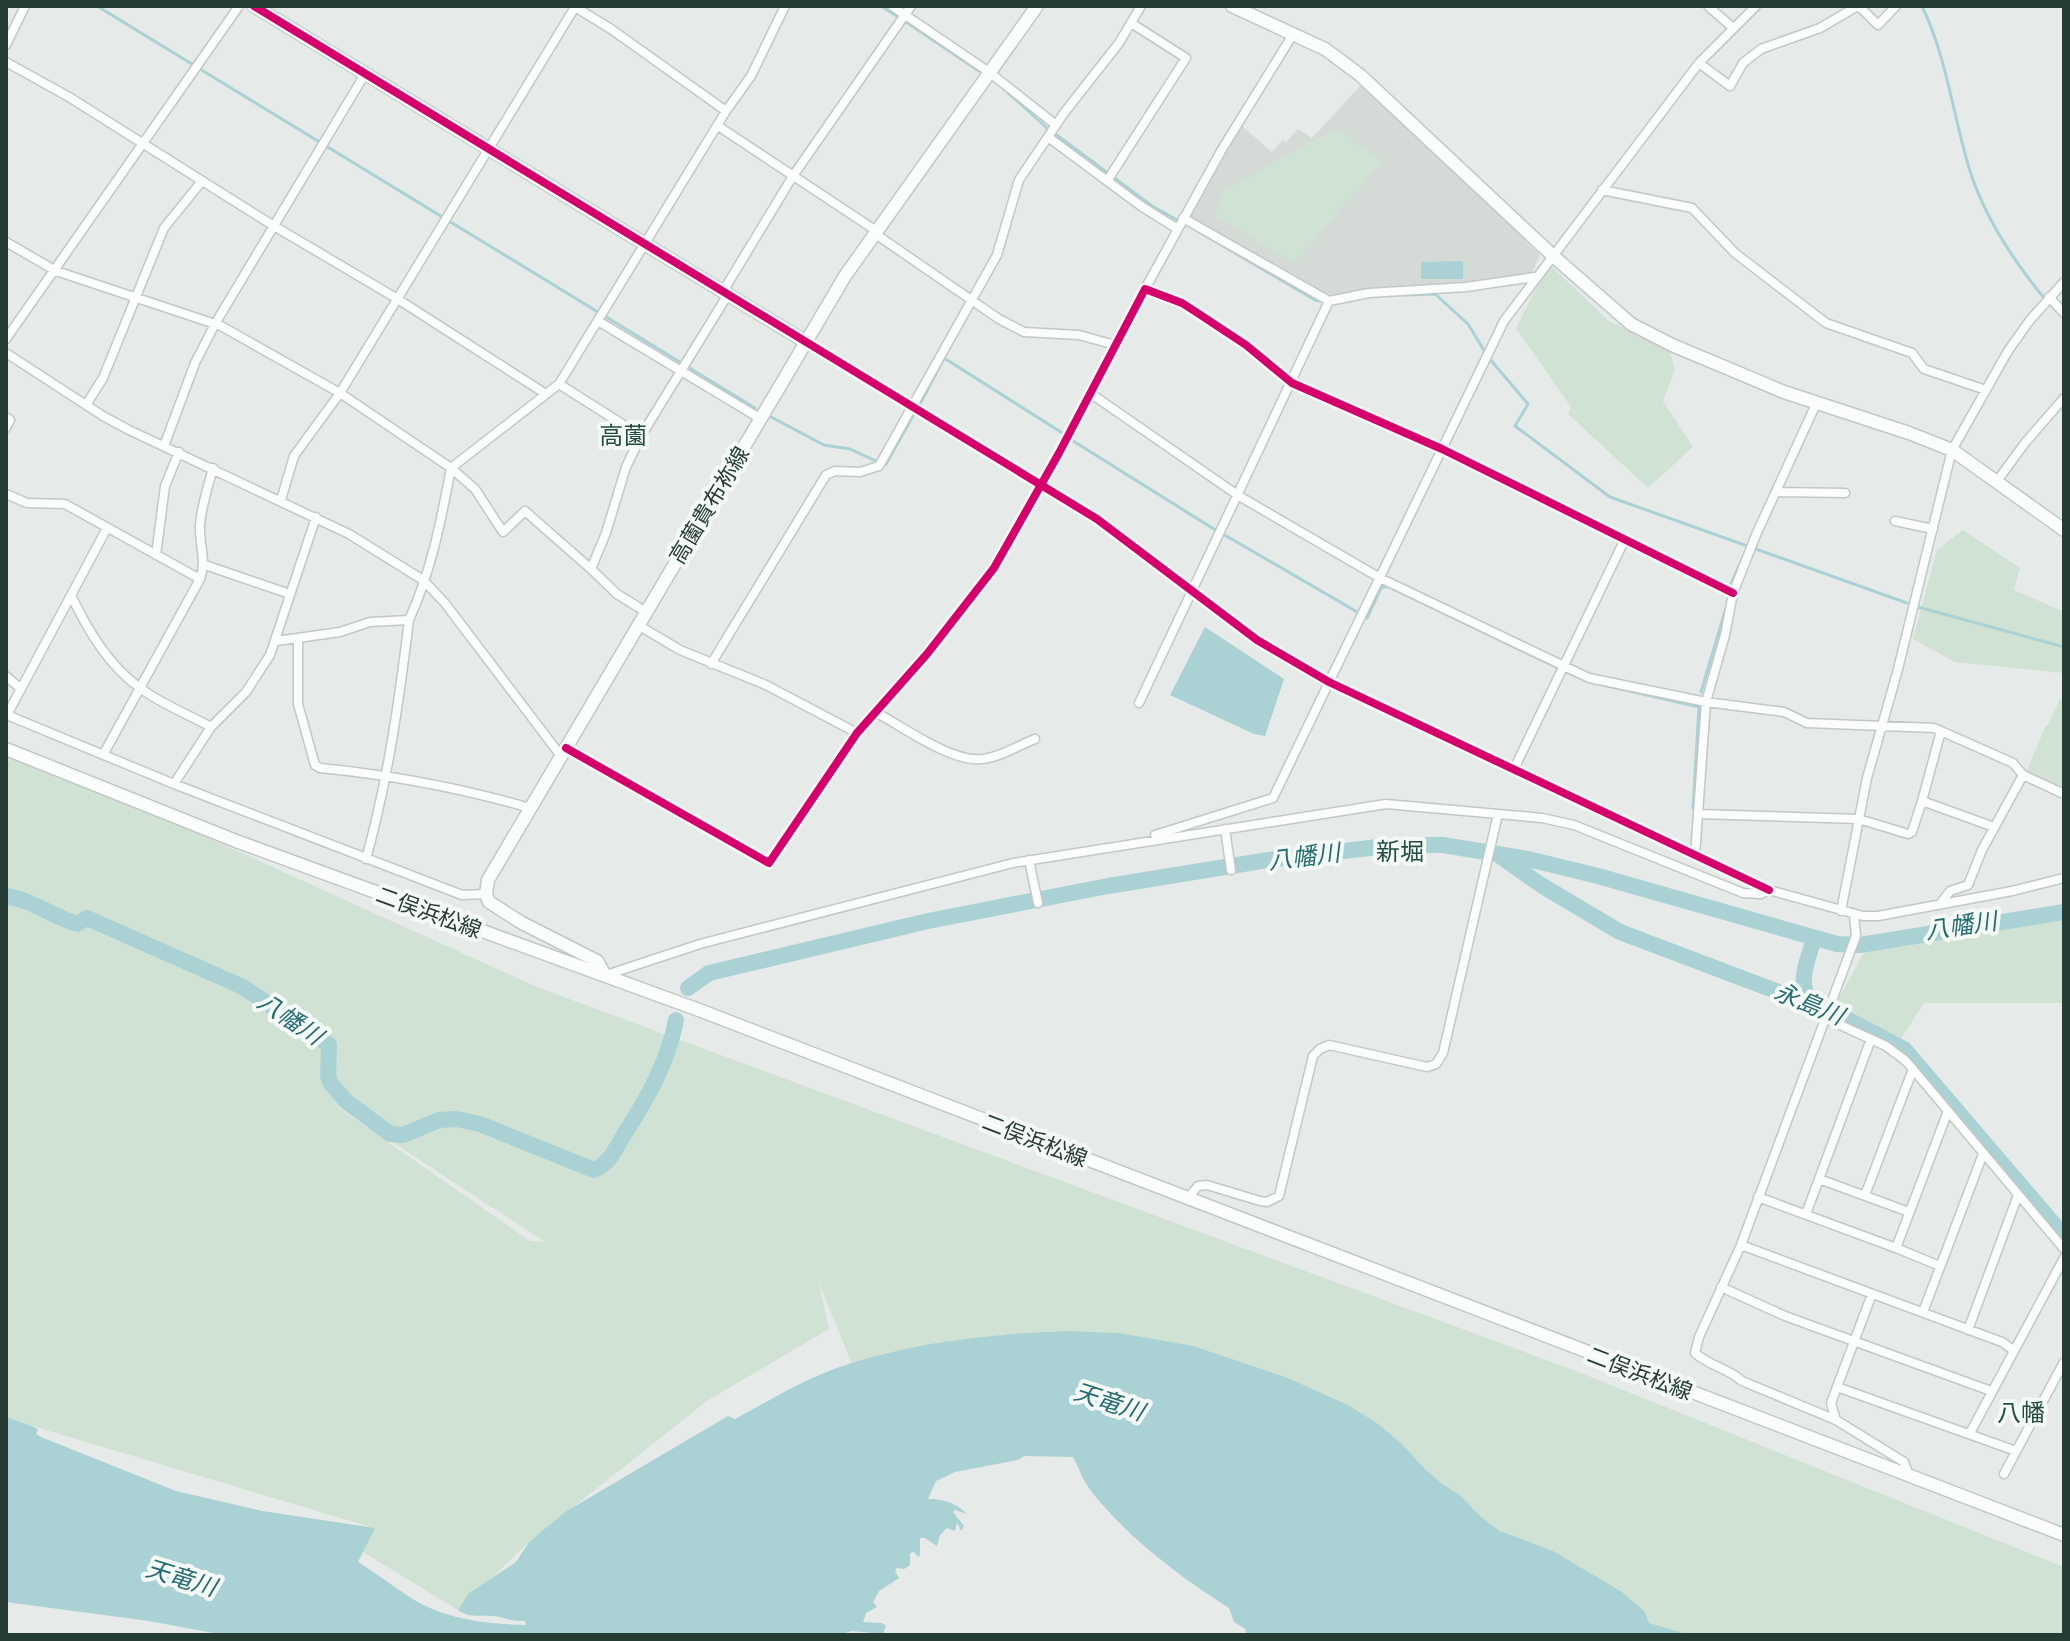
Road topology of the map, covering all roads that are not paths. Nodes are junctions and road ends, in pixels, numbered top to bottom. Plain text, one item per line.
1 (25, 6) edge
2 (239, 6) edge
3 (254, 6) edge
4 (785, 6) edge
5 (892, 6) edge
6 (911, 6) edge
7 (1037, 6) edge
8 (1141, 6) edge
9 (1708, 6) edge
10 (1756, 6) edge
11 (1896, 6) edge
12 (1242, 8) edge
13 (905, 15) junction
14 (1131, 23) junction
15 (1733, 28) junction
16 (1292, 36) junction
17 (6, 45) edge
18 (6, 62) edge
19 (1699, 63) junction
20 (989, 72) junction
21 (365, 74) junction
22 (726, 111) junction
23 (1056, 125) junction
24 (718, 126) junction
25 (1048, 137) junction
26 (143, 145) junction
27 (488, 148) junction
28 (793, 176) junction
29 (1109, 177) junction
30 (202, 181) junction
31 (1602, 190) junction
32 (1180, 223) junction
33 (274, 226) junction
34 (874, 231) junction
35 (6, 242) edge
36 (644, 244) junction
37 (1552, 255) junction
38 (56, 271) junction
39 (1535, 277) junction
40 (2064, 282) edge
41 (1145, 289) junction
42 (725, 294) junction
43 (136, 297) junction
44 (2049, 297) junction
45 (396, 298) junction
46 (1329, 301) junction
47 (973, 302) junction
48 (2064, 313) edge
49 (600, 318) junction
50 (215, 324) junction
51 (6, 339) edge
52 (806, 342) junction
53 (1115, 345) junction
54 (6, 353) edge
55 (683, 368) junction
56 (1292, 383) junction
57 (559, 384) junction
58 (1986, 390) junction
59 (340, 393) junction
60 (1090, 393) junction
61 (546, 394) junction
62 (2064, 398) edge
63 (1816, 404) junction
64 (86, 405) junction
65 (913, 409) junction
66 (6, 417) edge
67 (761, 419) junction
68 (6, 428) edge
69 (641, 436) junction
70 (164, 446) junction
71 (1442, 449) junction
72 (1952, 450) junction
73 (179, 452) junction
74 (213, 468) junction
75 (451, 468) junction
76 (1997, 481) junction
77 (1041, 487) junction
78 (1777, 492) junction
79 (1845, 493) dead end
80 (6, 494) edge
81 (1239, 496) junction
82 (281, 500) junction
83 (316, 517) junction
84 (1895, 521) dead end
85 (107, 528) junction
86 (1933, 529) junction
87 (2064, 530) edge
88 (1624, 541) junction
89 (156, 555) junction
90 (205, 565) junction
91 (591, 569) junction
92 (1380, 578) junction
93 (200, 579) junction
94 (423, 580) junction
95 (1192, 592) junction
96 (1733, 593) junction
97 (290, 594) junction
98 (71, 595) junction
99 (646, 612) junction
100 (409, 620) junction
101 (638, 625) junction
102 (298, 639) junction
103 (276, 641) junction
104 (711, 664) junction
105 (1564, 666) junction
106 (6, 676) edge
107 (1329, 682) junction
108 (21, 689) junction
109 (141, 689) junction
110 (1706, 702) junction
111 (1139, 703) dead end
112 (875, 712) junction
113 (211, 727) junction
114 (1881, 727) junction
115 (1941, 731) junction
116 (857, 733) junction
117 (1035, 739) dead end
118 (6, 749) edge
119 (564, 752) junction
120 (103, 755) junction
121 (1514, 769) junction
122 (387, 775) junction
123 (2023, 775) junction
124 (174, 784) junction
125 (2064, 794) edge
126 (1922, 801) junction
127 (530, 808) junction
128 (1498, 814) junction
129 (1698, 814) junction
130 (1859, 819) junction
131 (1994, 827) junction
132 (1225, 829) junction
133 (1134, 843) junction
134 (1695, 856) junction
135 (366, 859) junction
136 (1029, 860) junction
137 (1231, 870) dead end
138 (2064, 878) edge
139 (1769, 890) junction
140 (486, 894) junction
141 (1038, 903) dead end
142 (1940, 904) junction
143 (1841, 911) junction
144 (1854, 915) junction
145 (605, 975) junction
146 (1825, 1018) junction
147 (1871, 1039) junction
148 (1913, 1069) junction
149 (1948, 1111) junction
150 (1983, 1154) junction
151 (1819, 1179) junction
152 (1865, 1195) junction
153 (2018, 1195) junction
154 (1758, 1197) junction
155 (1187, 1199) junction
156 (1909, 1212) junction
157 (1806, 1214) junction
158 (1741, 1245) junction
159 (1896, 1248) junction
160 (2064, 1249) edge
161 (2064, 1258) edge
162 (1940, 1266) junction
163 (1721, 1287) junction
164 (1872, 1294) junction
165 (1923, 1312) junction
166 (1968, 1330) junction
167 (1854, 1342) junction
168 (2013, 1350) junction
169 (2064, 1362) edge
170 (1837, 1387) junction
171 (1991, 1391) junction
172 (1836, 1420) junction
173 (1970, 1433) junction
174 (2016, 1451) junction
175 (2004, 1474) dead end
176 (1909, 1476) junction
177 (2064, 1535) edge

1 - 17 street
2 - 26 street
3 - 21 main road
4 - 22 street
5 - 13 street
6 - 13 street
7 - 20 main road, 高薗貴布祢線
8 - 14 street
9 - 15 street
10 - 15 street
11 - 19 street
12 - 16 main road
13 - 20 street
13 - 28 street
14 - 23 street
14 - 29 street
15 - 19 street
16 - 32 street
16 - 37 main road
18 - 26 street
19 - 31 street
20 - 23 street
20 - 34 main road, 高薗貴布祢線
21 - 27 main road
21 - 33 street
22 - 24 street
22 - 27 street
23 - 25 street
24 - 28 street
24 - 36 street
25 - 29 street
25 - 47 street
26 - 30 street
26 - 38 street
27 - 36 main road
27 - 45 street
28 - 34 street
28 - 42 street
29 - 32 street
30 - 33 street
30 - 43 street
31 - 37 street
31 - 58 street
32 - 41 street
32 - 46 street
33 - 45 street
33 - 50 street
34 - 47 street
34 - 52 main road, 高薗貴布祢線
35 - 38 street
36 - 42 main road
36 - 49 street
37 - 39 street
37 - 63 main road
38 - 43 street
38 - 51 street
39 - 46 street
39 - 71 street
40 - 44 street
41 - 53 street
41 - 56 street
42 - 52 main road
42 - 55 street
43 - 50 street
43 - 64 street
44 - 48 street
44 - 58 street
45 - 59 street
45 - 61 street
46 - 56 street
47 - 53 street
47 - 65 street
49 - 55 street
49 - 57 street
50 - 59 street
50 - 70 street
52 - 65 street
52 - 67 main road, 高薗貴布祢線
53 - 60 street
54 - 64 street
55 - 67 street
55 - 69 street
56 - 71 street
56 - 81 street
57 - 61 street
57 - 69 street
58 - 72 street
59 - 75 street
59 - 82 street
60 - 77 street
60 - 81 street
61 - 75 street
62 - 76 street
63 - 72 main road
63 - 78 street
64 - 70 street
65 - 77 street
65 - 104 street
66 - 68 street
67 - 99 main road, 高薗貴布祢線
69 - 91 street
70 - 73 street
71 - 88 street
71 - 92 street
72 - 76 main road
72 - 86 street
73 - 74 street
73 - 89 street
74 - 82 street
74 - 90 street
75 - 91 street
75 - 94 street
76 - 87 main road
77 - 95 street
77 - 112 street
78 - 79 street
78 - 96 street
80 - 85 street
81 - 92 street
81 - 95 street
82 - 83 street
83 - 94 street
83 - 97 street
84 - 86 street
85 - 89 street
85 - 98 street
86 - 114 street
88 - 96 street
88 - 105 street
89 - 93 street
90 - 93 street
90 - 97 street
91 - 99 street
92 - 105 street
92 - 107 street
93 - 109 street
94 - 100 street
94 - 119 street
95 - 107 street
95 - 111 street
96 - 110 street
97 - 103 street
98 - 108 street
98 - 109 street
99 - 101 main road, 高薗貴布祢線
100 - 102 street
100 - 122 street
101 - 104 street
101 - 119 main road, 高薗貴布祢線
102 - 103 street
102 - 122 street
103 - 113 street
104 - 116 street
105 - 110 street
105 - 121 street
106 - 108 street
107 - 121 street
107 - 133 street
108 - 120 street
109 - 113 street
109 - 120 street
110 - 114 street
110 - 129 street
112 - 116 street
112 - 117 street
113 - 124 street
114 - 115 street
114 - 130 street
115 - 123 street
115 - 126 street
116 - 119 street
118 - 145 main road, 二俣浜松線
119 - 127 main road, 高薗貴布祢線
120 - 124 street
121 - 134 street
122 - 127 street
122 - 135 street
123 - 125 street
123 - 131 street
124 - 135 street
126 - 130 street
126 - 131 street
127 - 140 main road, 高薗貴布祢線
128 - 132 street
128 - 139 street
128 - 155 street
129 - 130 street
129 - 134 street
130 - 143 street
131 - 142 street
132 - 133 street
132 - 137 street
133 - 136 street
134 - 139 street
135 - 140 street
136 - 141 street
136 - 145 street
138 - 142 street
139 - 143 street
140 - 145 main road
142 - 144 street
143 - 144 street
144 - 146 street
145 - 155 main road, 二俣浜松線
146 - 147 street
146 - 154 street
147 - 148 street
147 - 151 street
148 - 149 street
148 - 152 street
149 - 150 street
149 - 156 street
150 - 153 street
150 - 162 street
151 - 152 street
151 - 157 street
152 - 156 street
153 - 160 street
153 - 166 street
154 - 157 street
154 - 158 street
155 - 176 main road, 二俣浜松線
156 - 159 street
157 - 159 street
158 - 163 street
158 - 164 street
159 - 162 street
161 - 168 street
162 - 165 street
163 - 167 street
163 - 172 street
164 - 165 street
164 - 167 street
165 - 166 street
166 - 168 street
167 - 170 street
167 - 171 street
168 - 171 street
169 - 174 street
170 - 172 street
170 - 173 street
171 - 173 street
172 - 176 street
173 - 174 street
174 - 175 street
176 - 177 main road, 二俣浜松線

